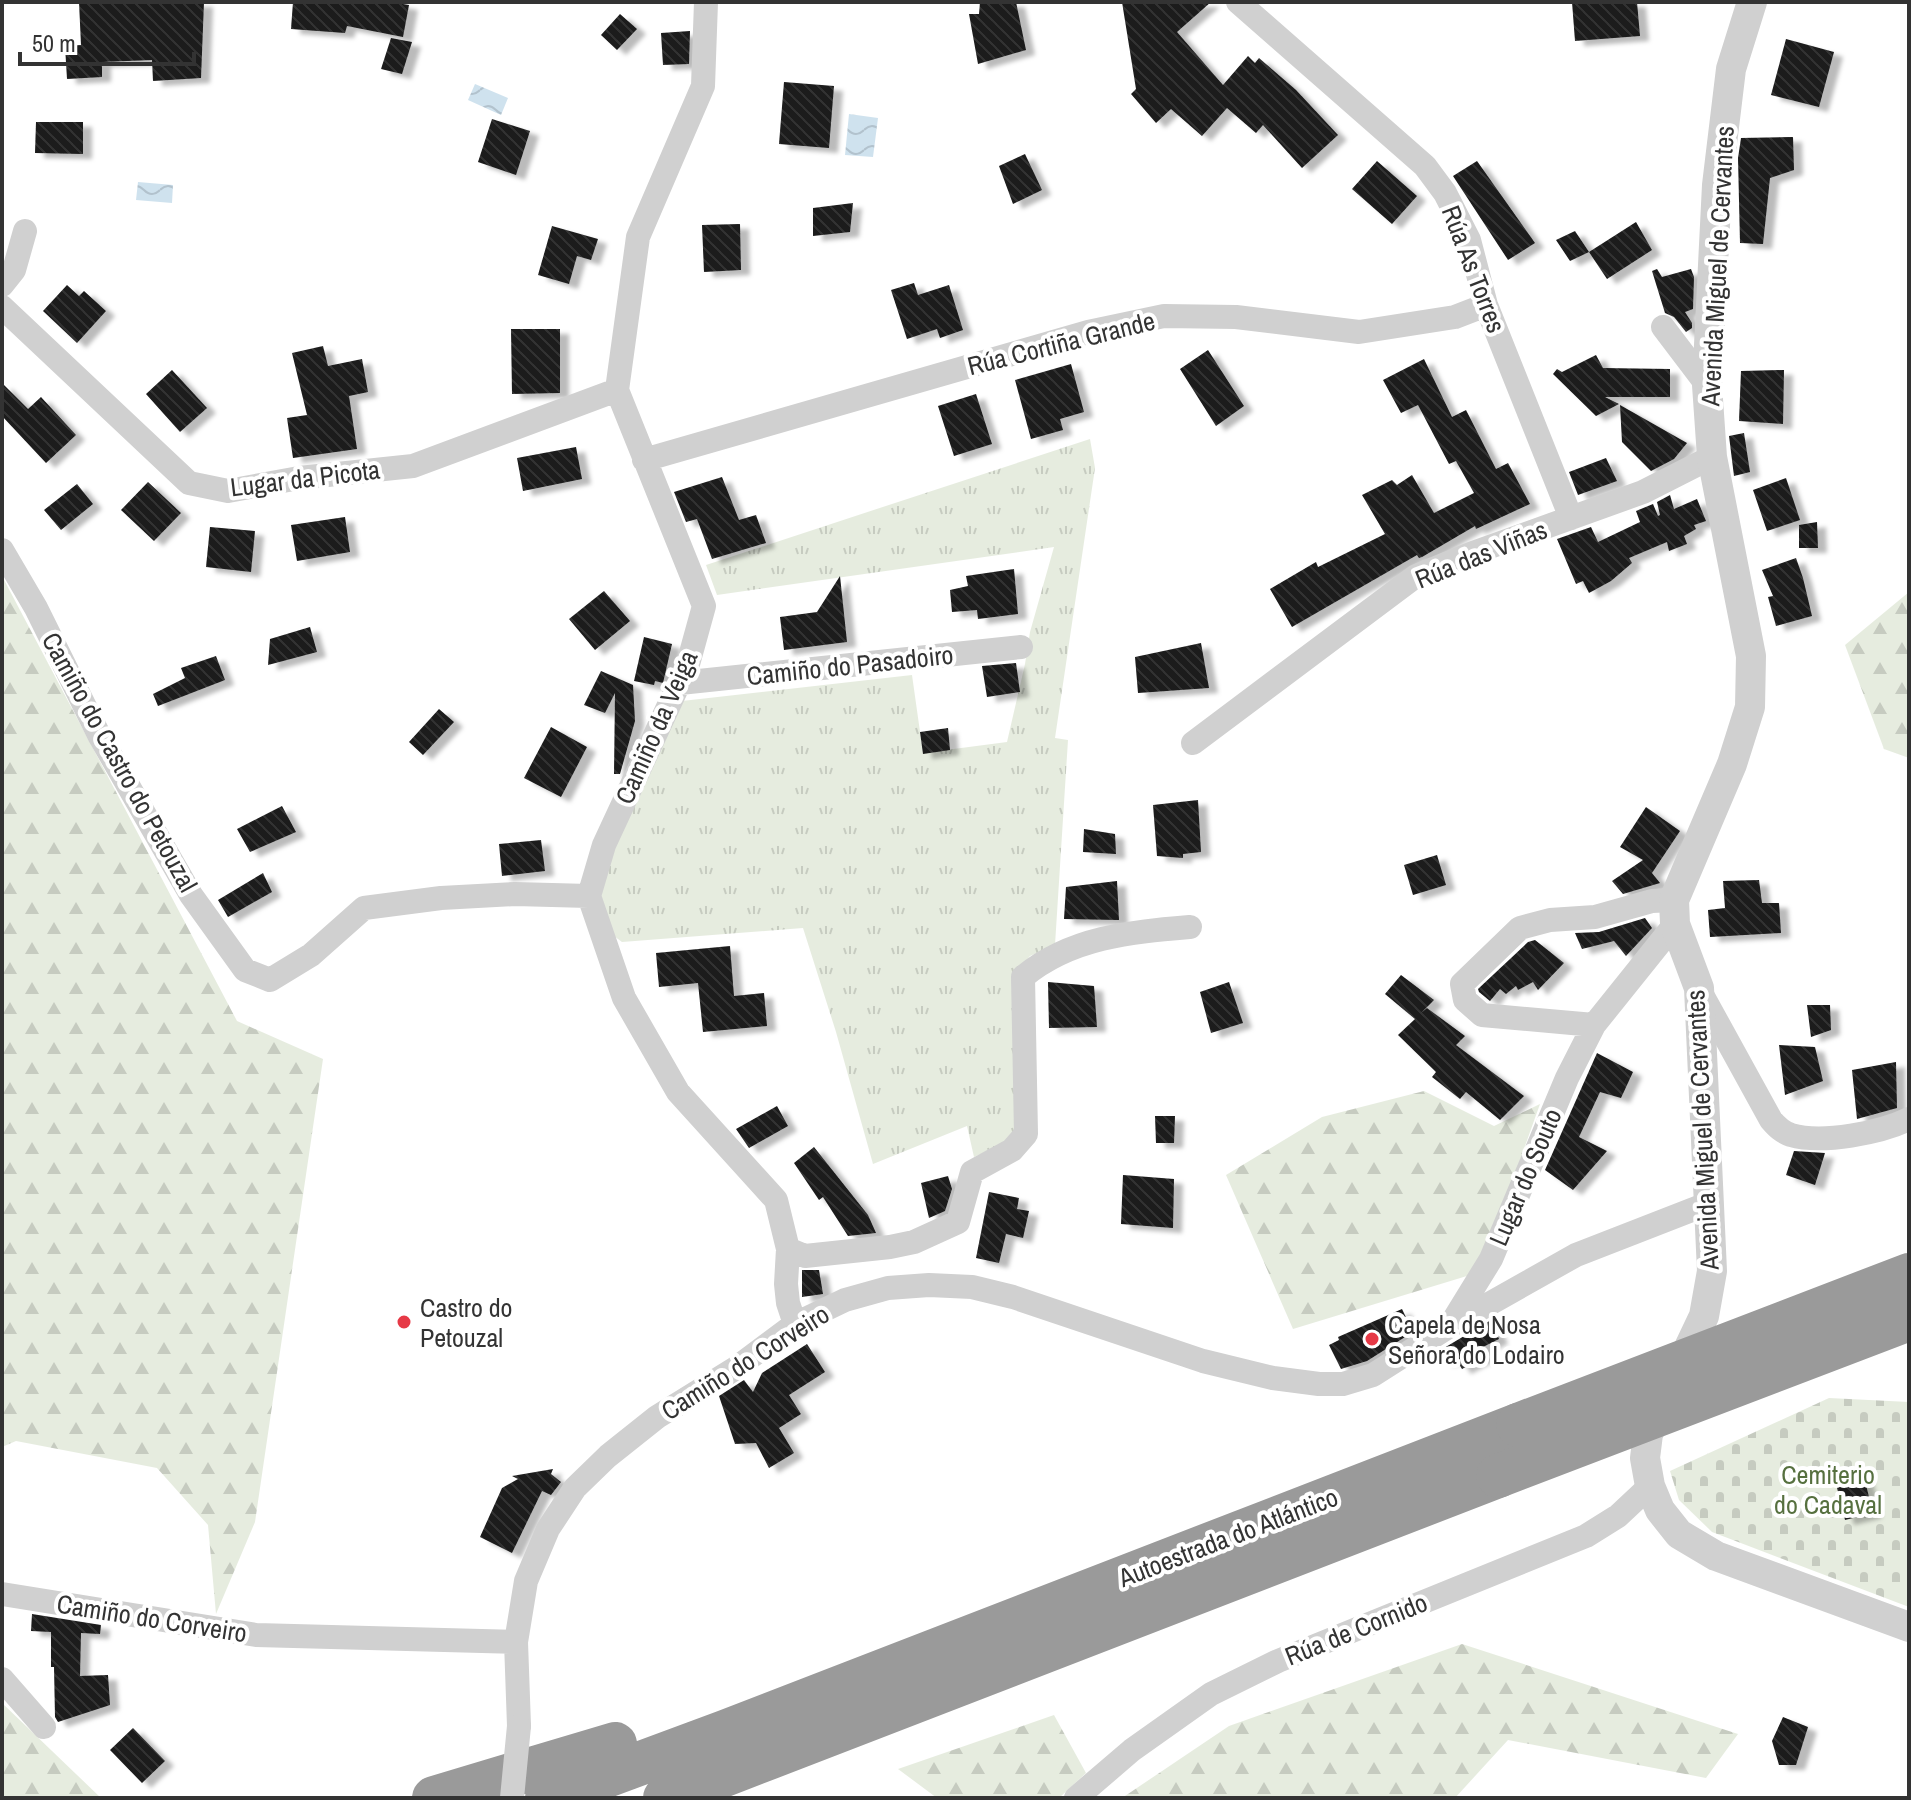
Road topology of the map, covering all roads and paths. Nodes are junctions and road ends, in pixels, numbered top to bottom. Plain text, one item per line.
1 (706, 2) edge
2 (1238, 2) edge
3 (1752, 2) edge
4 (25, 231) dead end
5 (2, 285) edge
6 (1486, 305) junction
7 (2, 307) edge
8 (1663, 327) dead end
9 (1707, 385) junction
10 (617, 390) junction
11 (1712, 457) junction
12 (644, 460) junction
13 (1571, 518) junction
14 (2, 550) edge
15 (1021, 647) dead end
16 (680, 683) junction
17 (1193, 743) dead end
18 (589, 896) junction
19 (1674, 912) junction
20 (1190, 927) dead end
21 (1699, 988) junction
22 (1594, 1025) junction
23 (1909, 1119) edge
24 (1707, 1204) junction
25 (788, 1249) junction
26 (1909, 1275) edge
27 (1909, 1319) edge
28 (795, 1324) junction
29 (1450, 1326) junction
30 (1650, 1486) junction
31 (1452, 1495) junction
32 (1168, 1560) junction
33 (2, 1594) edge
34 (1909, 1627) edge
35 (516, 1642) junction
36 (2, 1679) edge
37 (44, 1727) dead end
38 (434, 1798) edge
39 (512, 1798) edge
40 (547, 1798) edge
41 (665, 1798) edge
42 (723, 1798) edge
43 (1076, 1798) edge

1 - 10 street, Camiño da Veiga
2 - 6 street, Rúa As Torres
3 - 9 street, Avenida Miguel de Cervantes
4 - 5 street
6 - 12 street, Rúa Cortiña Grande
6 - 13 street, Rúa As Torres
7 - 10 street, Lugar da Picota
8 - 9 street
9 - 11 street, Avenida Miguel de Cervantes
10 - 12 street, Camiño da Veiga
11 - 13 street, Rúa das Viñas
11 - 19 street, Avenida Miguel de Cervantes
12 - 16 street, Camiño da Veiga
13 - 17 street, Rúa das Viñas
14 - 18 street, Camiño do Castro do Petouzal
15 - 16 street, Camiño do Pasadoiro
16 - 18 street, Camiño da Veiga
18 - 25 street
19 - 21 street, Avenida Miguel de Cervantes
19 - 22 street, Lugar do Souto
19 - 22 street
20 - 25 street
21 - 23 street
21 - 24 street, Avenida Miguel de Cervantes
22 - 29 street, Lugar do Souto
24 - 29 street, Camiño do Corveiro
24 - 30 street, Avenida Miguel de Cervantes
25 - 28 street
26 - 32 highway, Autoestrada do Atlántico, bridge
27 - 31 highway, Autoestrada do Atlántico, bridge
28 - 29 street, Camiño do Corveiro
28 - 35 street, Camiño do Corveiro
30 - 34 street, Avenida Miguel de Cervantes
30 - 43 street, Rúa de Cornido
31 - 41 highway, Autoestrada do Atlántico
31 - 42 highway
32 - 38 highway
32 - 40 highway, Autoestrada do Atlántico
33 - 35 street, Camiño do Corveiro
35 - 39 street, bridge
36 - 37 street

